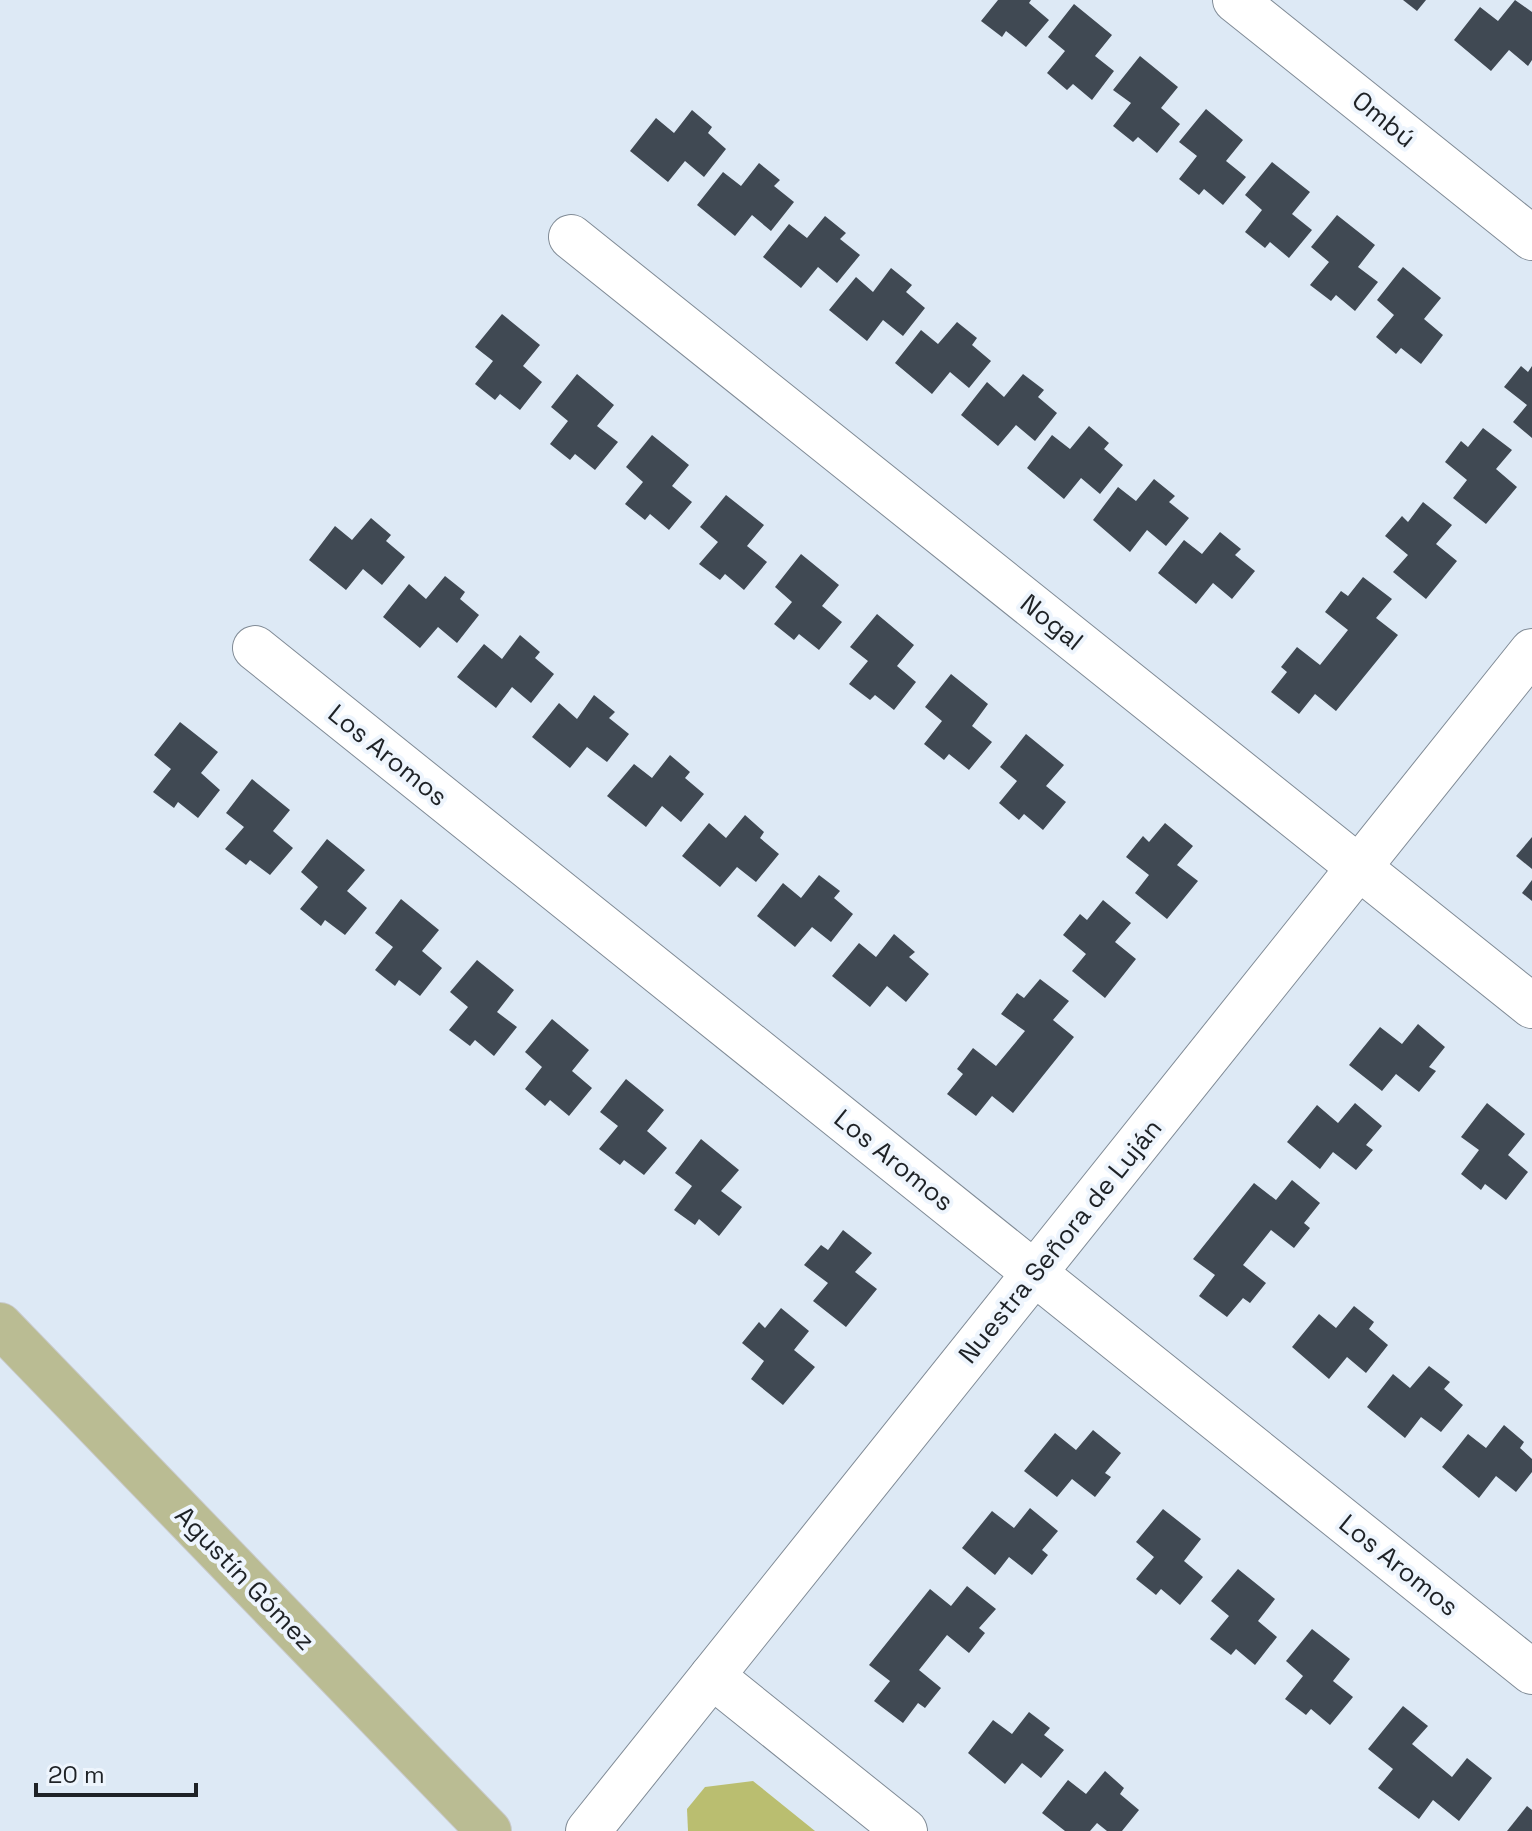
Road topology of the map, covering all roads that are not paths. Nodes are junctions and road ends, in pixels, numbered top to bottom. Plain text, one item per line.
1 (1235, 0) edge
2 (571, 237) dead end
3 (1532, 238) edge
4 (255, 648) dead end
5 (1532, 651) edge
6 (1359, 867) junction
7 (1532, 1006) edge
8 (1035, 1273) junction
9 (0, 1325) edge
10 (1532, 1672) edge
11 (712, 1676) junction
12 (489, 1831) edge
13 (588, 1831) edge
14 (905, 1831) edge

1 - 3 street, Ombú
2 - 6 street, Nogal
4 - 8 street, Los Aromos
5 - 6 street, Nuestra Señora de Luján
6 - 7 street, Nogal
6 - 8 street, Nuestra Señora de Luján
8 - 10 street, Los Aromos
8 - 11 street, Nuestra Señora de Luján
9 - 12 main road, Agustín Gómez
11 - 13 street, Nuestra Señora de Luján
11 - 14 street

